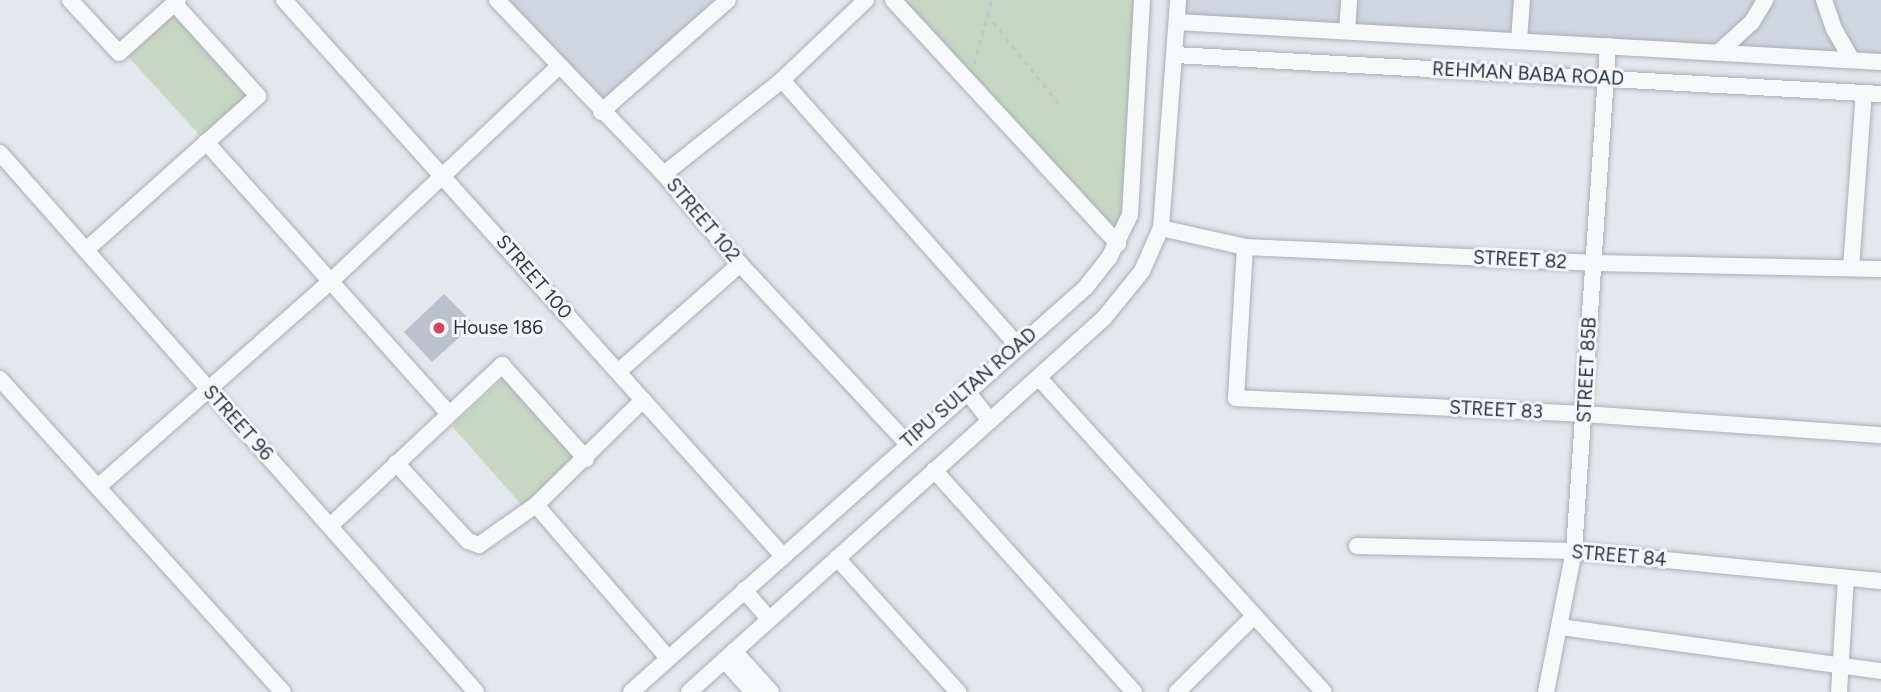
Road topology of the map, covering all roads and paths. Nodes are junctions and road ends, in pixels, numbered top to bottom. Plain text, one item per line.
1 (70, 0) edge
2 (284, 0) edge
3 (497, 0) edge
4 (728, 0) edge
5 (866, 0) edge
6 (892, 0) edge
7 (991, 0) edge
8 (1143, 0) edge
9 (1178, 0) edge
10 (1349, 0) edge
11 (1522, 0) edge
12 (1765, 0) edge
13 (1824, 0) edge
14 (176, 2) edge
15 (988, 14) junction
16 (1177, 22) junction
17 (1347, 31) junction
18 (1519, 40) junction
19 (1608, 46) junction
20 (1718, 52) junction
21 (1175, 55) junction
22 (1853, 60) junction
23 (1881, 62) edge
24 (559, 66) junction
25 (972, 71) dead end
26 (1605, 78) junction
27 (782, 80) junction
28 (1864, 93) junction
29 (1881, 94) edge
30 (1059, 104) dead end
31 (601, 112) junction
32 (206, 142) junction
33 (0, 153) edge
34 (443, 174) junction
35 (664, 174) junction
36 (1161, 228) junction
37 (1118, 244) junction
38 (1245, 247) junction
39 (86, 250) junction
40 (1592, 263) junction
41 (740, 264) junction
42 (1851, 268) junction
43 (1881, 269) edge
44 (331, 281) junction
45 (1017, 345) junction
46 (618, 372) junction
47 (1039, 378) junction
48 (0, 379) edge
49 (207, 389) junction
50 (966, 390) junction
51 (643, 400) junction
52 (449, 413) junction
53 (1585, 414) junction
54 (990, 421) junction
55 (1881, 435) edge
56 (907, 443) junction
57 (586, 459) junction
58 (396, 463) junction
59 (934, 470) junction
60 (98, 487) junction
61 (537, 505) junction
62 (330, 526) junction
63 (1357, 546) dead end
64 (1574, 551) junction
65 (782, 555) junction
66 (837, 558) junction
67 (1846, 579) junction
68 (1881, 581) edge
69 (744, 590) junction
70 (1253, 617) junction
71 (769, 620) junction
72 (1560, 627) junction
73 (729, 656) junction
74 (668, 658) junction
75 (1842, 664) junction
76 (1881, 671) edge
77 (283, 692) edge
78 (476, 692) edge
79 (631, 692) edge
80 (689, 692) edge
81 (753, 692) edge
82 (771, 692) edge
83 (958, 692) edge
84 (1134, 692) edge
85 (1177, 692) edge
86 (1324, 692) edge
87 (1546, 692) edge
88 (1839, 692) edge

1 - 14 street
2 - 34 street, STREET 100
3 - 24 street, STREET 102
4 - 31 street
5 - 27 street
6 - 37 street
7 - 15 path
8 - 37 street, TIPU SULTAN ROAD
9 - 16 street, TIPU SULTAN ROAD
10 - 17 street
11 - 18 street
12 - 20 street
13 - 22 street
14 - 32 street
15 - 25 path
15 - 30 path
16 - 17 street, REHMAN BABA ROAD
16 - 21 street, TIPU SULTAN ROAD
17 - 18 street, REHMAN BABA ROAD
18 - 19 street, REHMAN BABA ROAD
19 - 20 street, REHMAN BABA ROAD
19 - 26 street, STREET 85B
20 - 22 street, REHMAN BABA ROAD
21 - 26 street, REHMAN BABA ROAD
21 - 36 street, TIPU SULTAN ROAD
22 - 23 street, REHMAN BABA ROAD
24 - 31 street, STREET 102
24 - 34 street
26 - 28 street, REHMAN BABA ROAD
26 - 40 street, STREET 85B
27 - 35 street
27 - 45 street
28 - 29 street, REHMAN BABA ROAD
28 - 42 street
31 - 35 street, STREET 102
32 - 39 street
32 - 44 street
33 - 39 street, STREET 96
34 - 44 street
34 - 46 street, STREET 100
35 - 41 street, STREET 102
36 - 38 street, STREET 82
36 - 47 street, TIPU SULTAN ROAD
37 - 45 street, TIPU SULTAN ROAD
38 - 40 street, STREET 82
38 - 53 street, STREET 83
39 - 49 street, STREET 96
40 - 42 street, STREET 82
40 - 53 street, STREET 85B
41 - 46 street
41 - 56 street, STREET 102
42 - 43 street, STREET 82
44 - 49 street
44 - 52 street
45 - 50 street, TIPU SULTAN ROAD
46 - 51 street, STREET 100
47 - 54 street, TIPU SULTAN ROAD
47 - 70 street
48 - 60 street
49 - 60 street
49 - 62 street, STREET 96
50 - 54 street
50 - 56 street, TIPU SULTAN ROAD
51 - 57 street
51 - 65 street, STREET 100
52 - 57 street
52 - 58 street
53 - 55 street, STREET 83
53 - 64 street, STREET 85B
54 - 59 street, TIPU SULTAN ROAD
56 - 65 street, TIPU SULTAN ROAD
57 - 61 street
58 - 61 street
58 - 62 street
59 - 66 street, TIPU SULTAN ROAD
59 - 84 street
60 - 77 street
61 - 74 street
62 - 78 street, STREET 96
63 - 64 street, STREET 84
64 - 67 street, STREET 84
64 - 72 street, STREET 85B
65 - 69 street, TIPU SULTAN ROAD
66 - 71 street, TIPU SULTAN ROAD
66 - 83 street
67 - 68 street, STREET 84
67 - 75 street
69 - 71 street
69 - 74 street, TIPU SULTAN ROAD
70 - 85 street
70 - 86 street
71 - 73 street, TIPU SULTAN ROAD
72 - 75 street
72 - 87 street, STREET 85B
73 - 80 street, TIPU SULTAN ROAD
73 - 81 street
73 - 82 street
74 - 79 street, TIPU SULTAN ROAD
75 - 76 street
75 - 88 street

